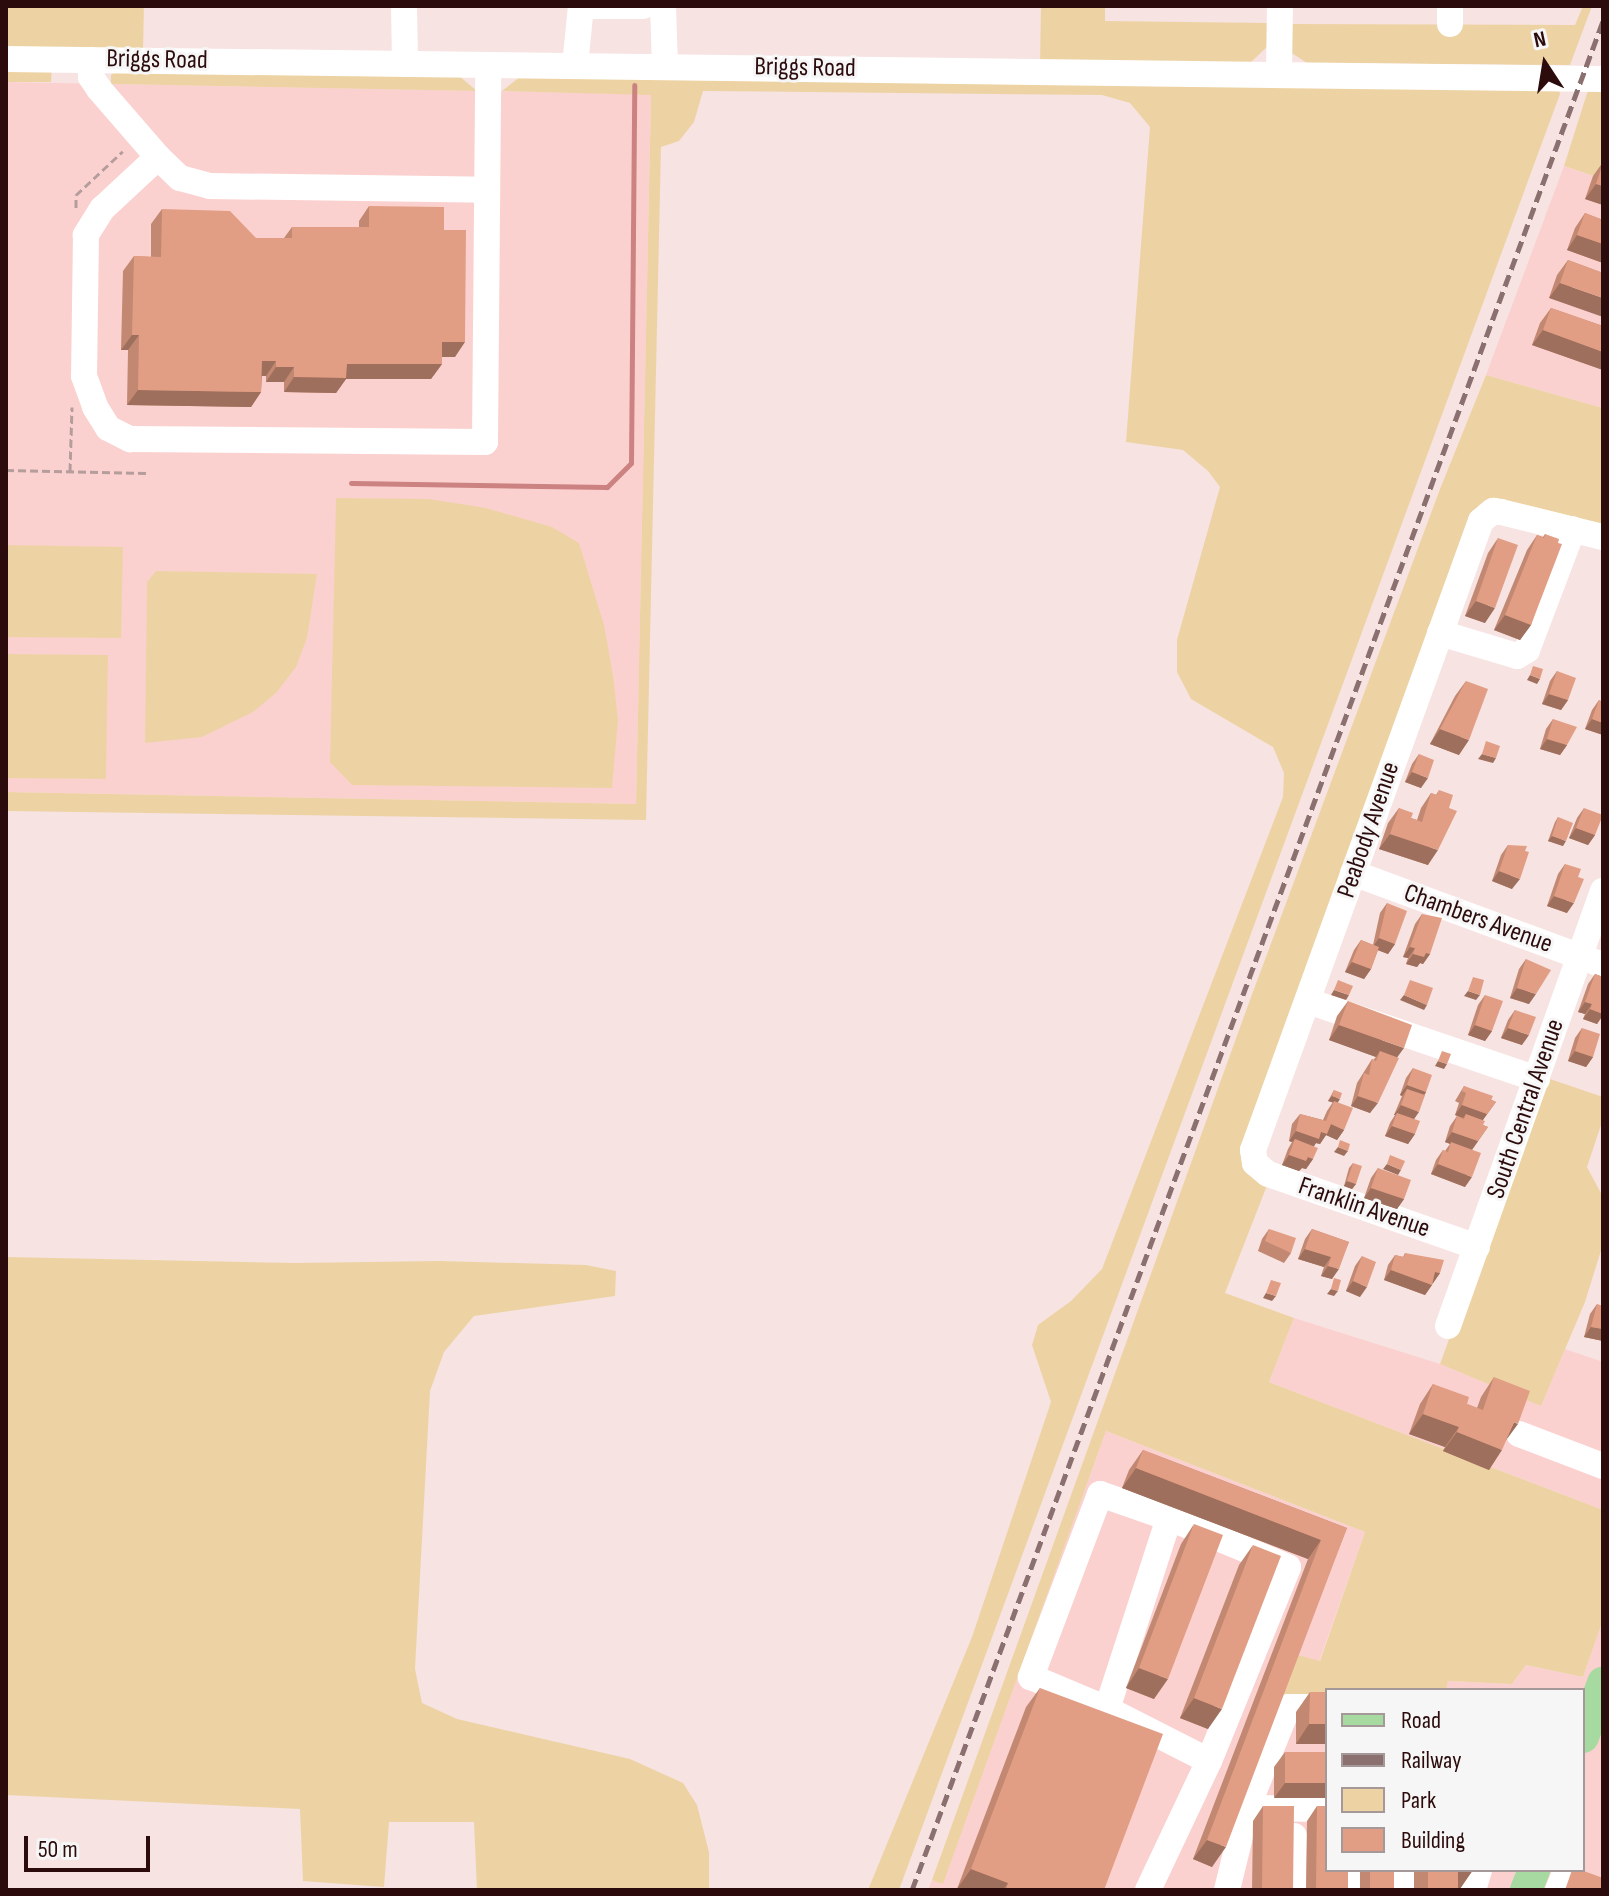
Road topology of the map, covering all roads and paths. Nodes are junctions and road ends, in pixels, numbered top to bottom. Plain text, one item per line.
1 (404, 6) edge
2 (643, 6) edge
3 (663, 6) edge
4 (1280, 6) edge
5 (6, 59) edge
6 (91, 60) junction
7 (405, 64) junction
8 (488, 65) junction
9 (575, 66) junction
10 (665, 67) junction
11 (1279, 74) junction
12 (1603, 79) edge
13 (158, 157) junction
14 (487, 190) junction
15 (6, 470) edge
16 (146, 473) dead end
17 (1573, 529) junction
18 (1603, 537) edge
19 (1440, 633) junction
20 (1353, 873) junction
21 (1603, 891) edge
22 (1591, 961) edge
23 (1308, 1001) junction
24 (1537, 1079) junction
25 (1255, 1163) joint
26 (1477, 1247) junction
27 (1448, 1326) dead end
28 (1519, 1434) edge
29 (1603, 1466) edge
30 (1169, 1518) junction
31 (1594, 1695) edge
32 (1325, 1707) edge
33 (1107, 1709) junction
34 (1585, 1729) edge
35 (1271, 1751) junction
36 (1299, 1753) edge
37 (1209, 1761) junction
38 (1247, 1808) junction
39 (1294, 1808) junction
40 (1325, 1809) edge
41 (1148, 1890) edge
42 (1227, 1890) edge
43 (1293, 1890) edge

1 - 7 street
2 - 9 street
3 - 10 street
4 - 11 street
5 - 6 street, Briggs Road
6 - 7 street, Briggs Road
6 - 13 street
7 - 8 street, Briggs Road
8 - 9 street, Briggs Road
8 - 14 street
9 - 10 street, Briggs Road
10 - 11 street, Briggs Road
11 - 12 street, Briggs Road
13 - 14 street
13 - 14 street
15 - 16 path
17 - 18 street
17 - 19 street, Peabody Avenue
17 - 19 street
19 - 20 street, Peabody Avenue
20 - 22 street, Chambers Avenue
20 - 23 street, Peabody Avenue
21 - 22 street, South Central Avenue
22 - 24 street, South Central Avenue
23 - 24 street
23 - 25 street, Peabody Avenue
24 - 26 street, South Central Avenue
25 - 26 street, Franklin Avenue
26 - 27 street, South Central Avenue
28 - 29 street
30 - 33 street
30 - 33 street
30 - 37 street
31 - 34 main road
32 - 35 street
33 - 37 street
35 - 36 street
35 - 38 street
37 - 41 street
38 - 39 street
38 - 42 street
39 - 40 street
39 - 43 street

